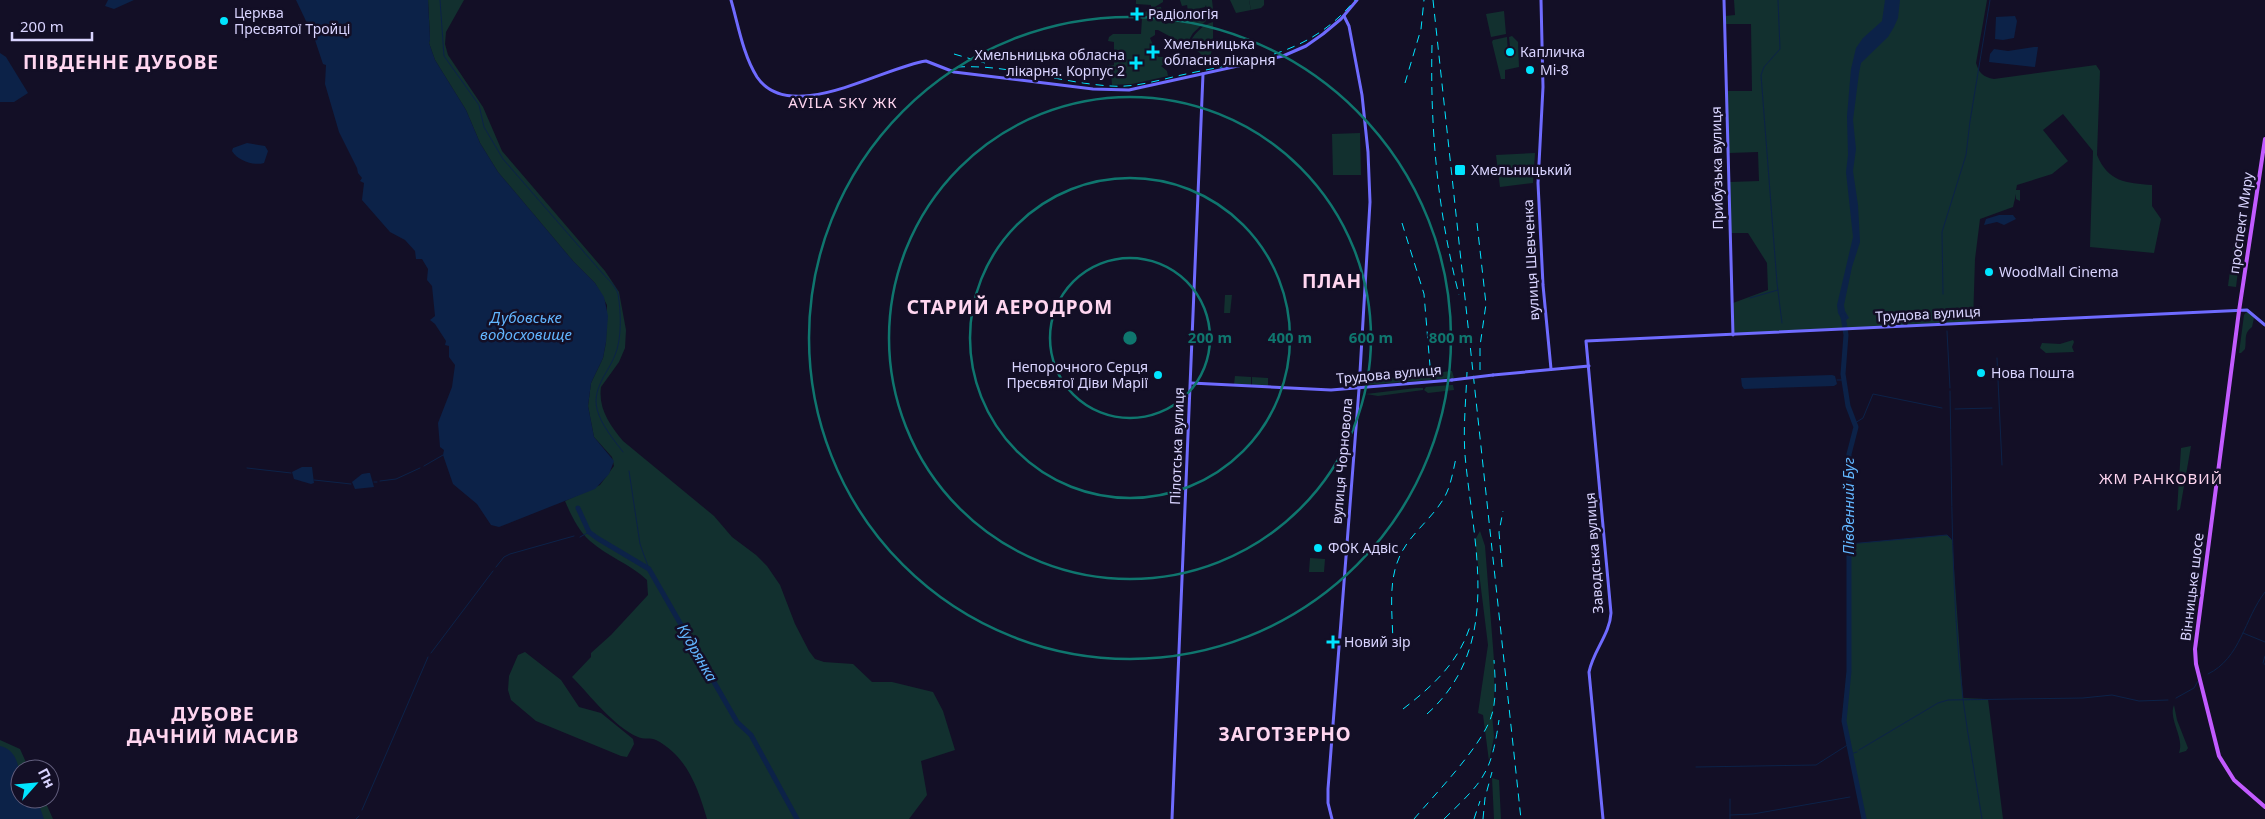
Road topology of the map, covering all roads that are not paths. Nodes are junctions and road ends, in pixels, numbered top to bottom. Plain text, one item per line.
1 (731, 0) edge
2 (1358, 0) edge
3 (1541, 0) edge
4 (1724, 0) edge
5 (1344, 16) junction
6 (1203, 74) junction
7 (2265, 139) edge
8 (2239, 311) junction
9 (2265, 325) edge
10 (1732, 335) junction
11 (1586, 341) joint
12 (1589, 366) junction
13 (1551, 370) junction
14 (1191, 383) junction
15 (1359, 389) junction
16 (2226, 411) joint
17 (2265, 807) edge
18 (1172, 819) edge
19 (1332, 819) edge
20 (1603, 819) edge

1 - 6 street
2 - 5 street
3 - 13 street, вулиця Шевченка
4 - 10 street, Прибузька вулиця
5 - 6 street
5 - 15 street, вулиця Чорновола
6 - 14 street, Пілотська вулиця
7 - 8 main road, проспект Миру
8 - 9 street, Трудова вулиця
8 - 10 street, Трудова вулиця
8 - 16 main road, проспект Миру
10 - 11 street, Трудова вулиця
11 - 12 street, Заводська вулиця
12 - 13 street, Трудова вулиця
12 - 20 street, Заводська вулиця
13 - 15 street, Трудова вулиця, bridge
14 - 15 street, Трудова вулиця
14 - 18 street, Пілотська вулиця
15 - 19 street, вулиця Чорновола
16 - 17 main road, Вінницьке шосе

